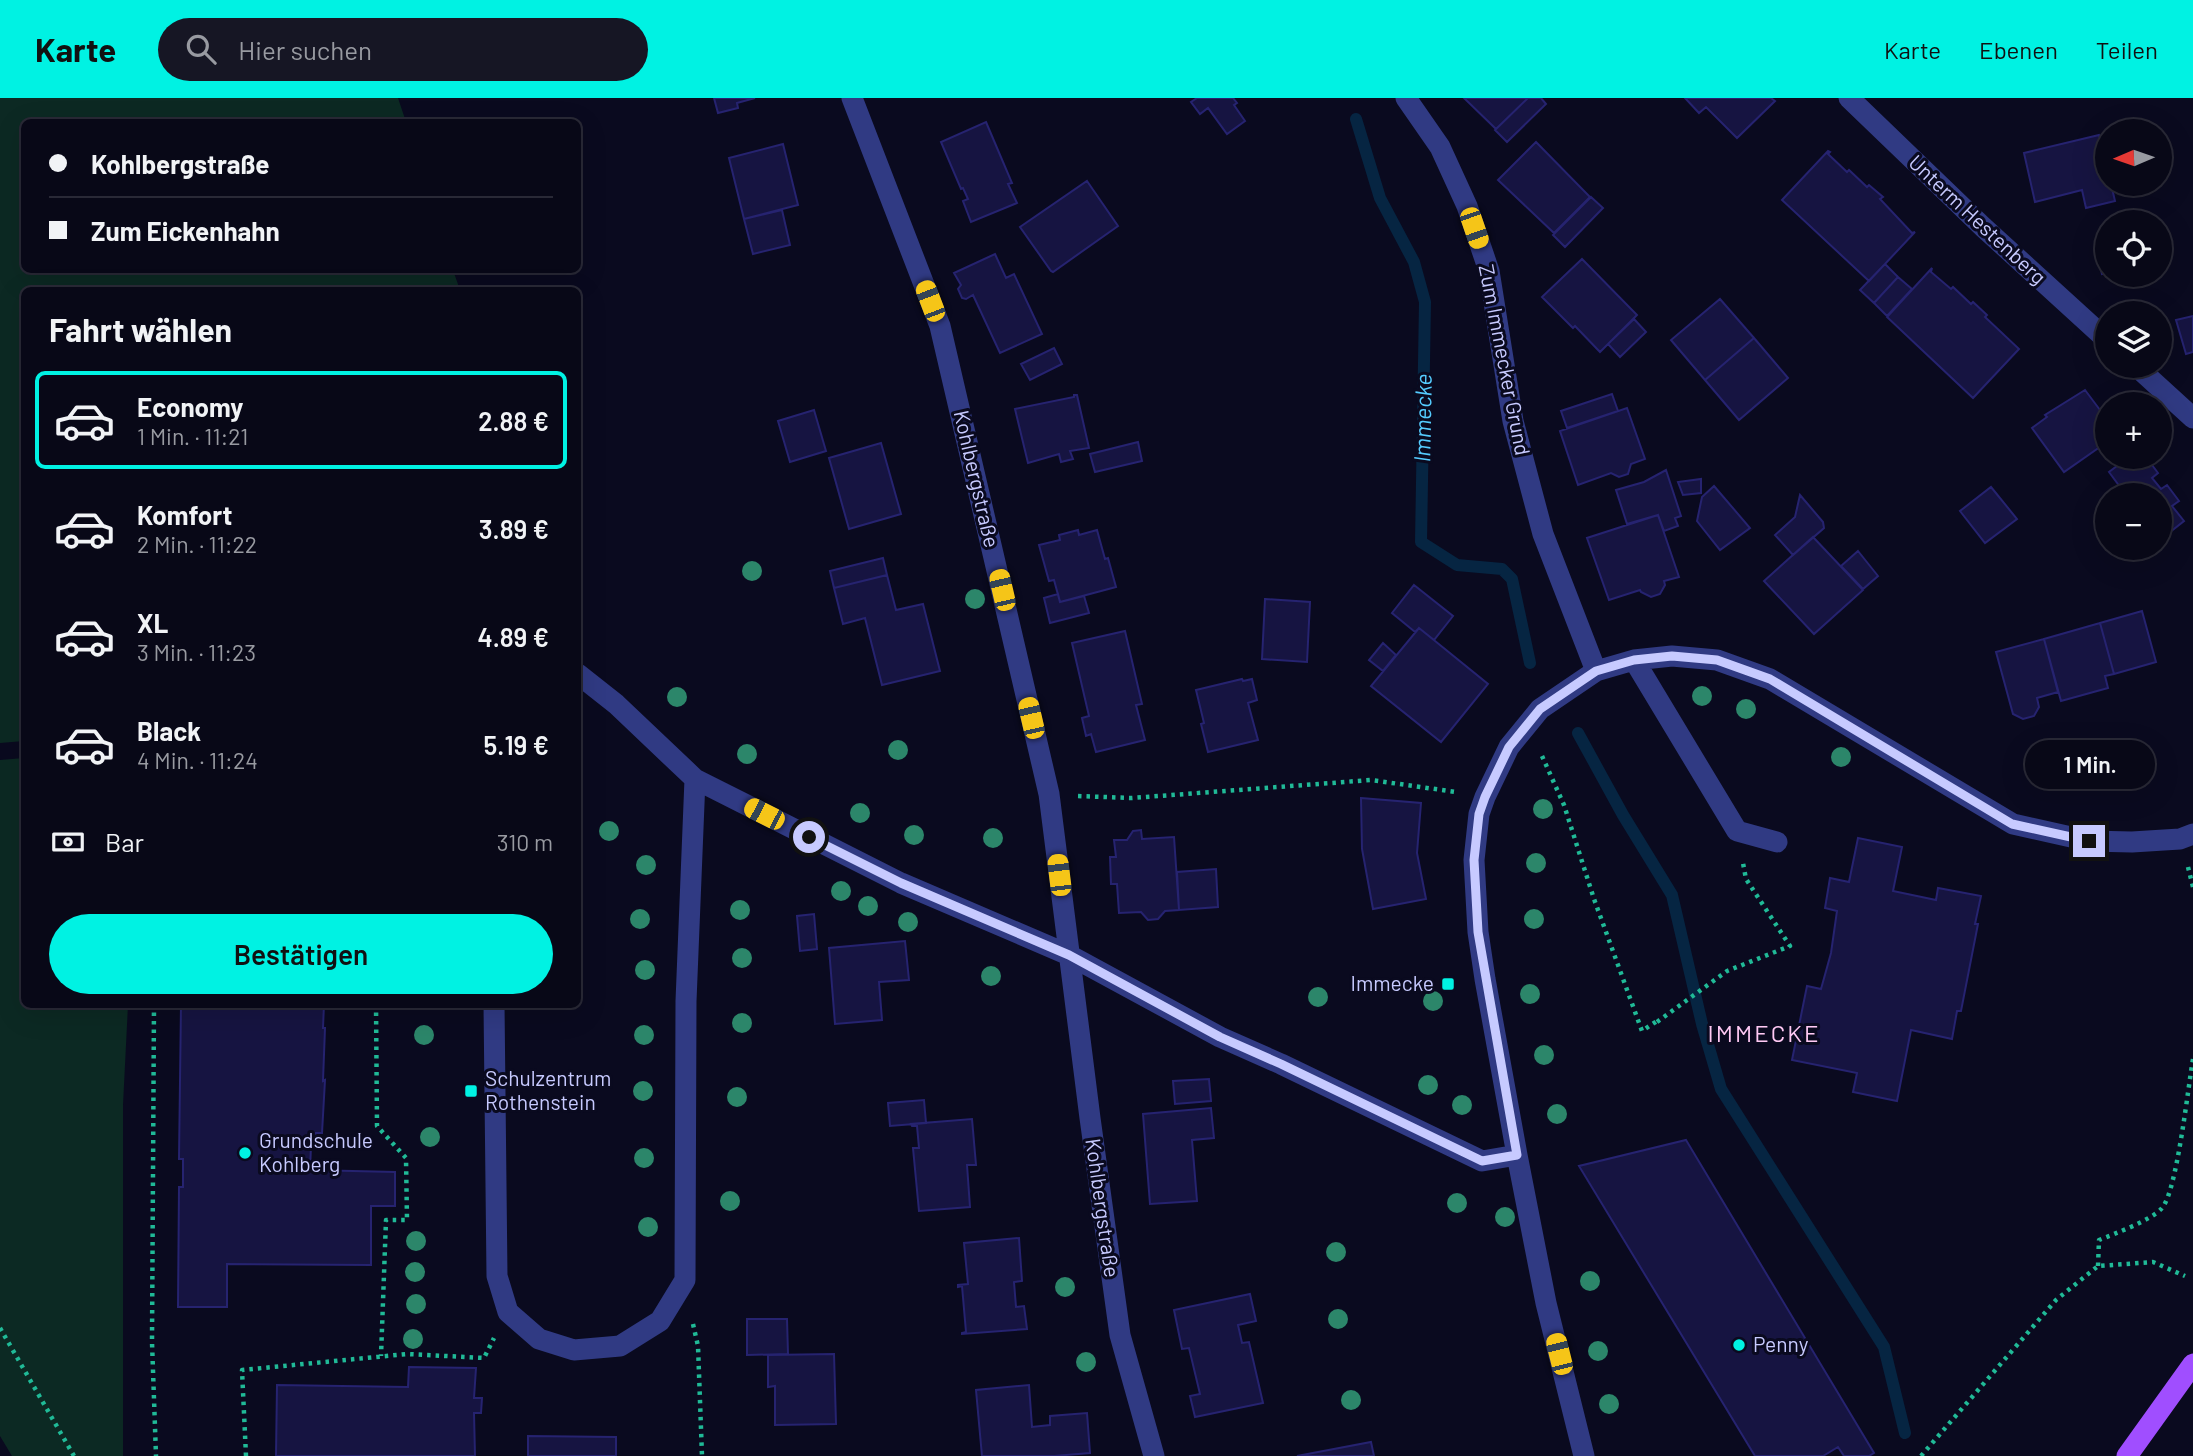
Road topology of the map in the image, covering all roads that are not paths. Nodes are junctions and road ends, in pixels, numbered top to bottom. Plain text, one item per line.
1 (852, 98) edge
2 (1406, 98) edge
3 (1849, 98) edge
4 (2095, 329) edge
5 (2149, 378) edge
6 (2193, 418) edge
7 (1634, 660) junction
8 (1596, 671) junction
9 (581, 676) edge
10 (695, 779) junction
11 (2193, 834) edge
12 (1777, 842) dead end
13 (1069, 955) junction
14 (494, 1008) edge
15 (1517, 1155) junction
16 (2193, 1364) edge
17 (1154, 1456) edge
18 (1584, 1456) edge
19 (2127, 1456) edge

1 - 13 street, Kohlbergstraße
2 - 8 street, Zum Immecker Grund
3 - 4 street, Unterm Hestenberg
5 - 6 street
7 - 8 street
7 - 11 street
7 - 12 street
8 - 15 street
9 - 10 street
10 - 13 street
10 - 14 street
13 - 15 street
13 - 17 street, Kohlbergstraße
15 - 18 street
16 - 19 main road

